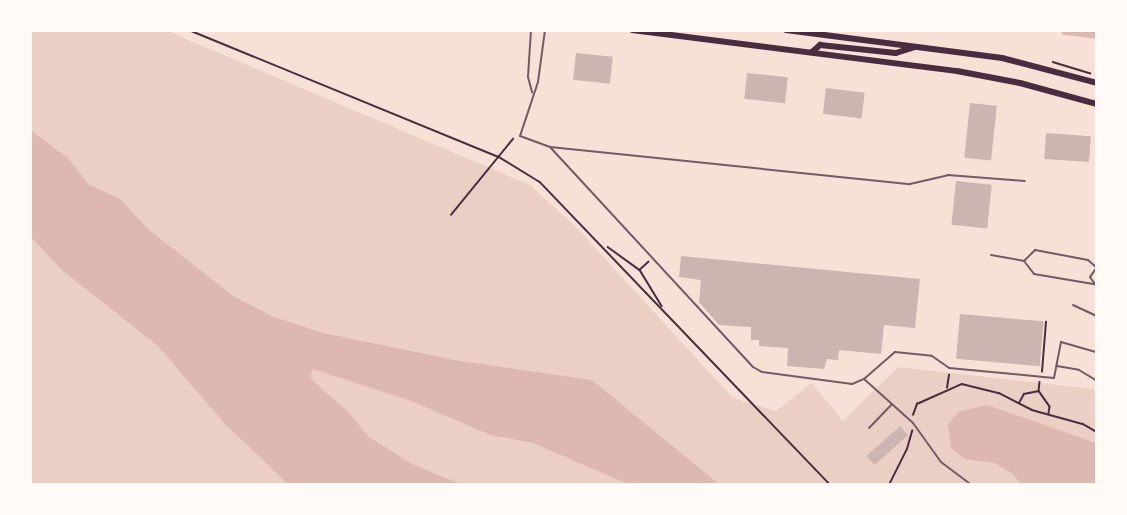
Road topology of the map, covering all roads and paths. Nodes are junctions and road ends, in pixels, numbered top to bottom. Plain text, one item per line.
1 (189, 30) edge
2 (531, 30) edge
3 (545, 30) edge
4 (632, 30) edge
5 (786, 30) edge
6 (916, 47) junction
7 (812, 52) junction
8 (1053, 62) dead end
9 (1097, 75) edge
10 (1097, 83) edge
11 (532, 92) junction
12 (1097, 104) edge
13 (520, 136) junction
14 (550, 147) junction
15 (499, 157) junction
16 (1025, 181) dead end
17 (451, 215) dead end
18 (606, 248) junction
19 (991, 255) dead end
20 (652, 259) junction
21 (1024, 261) junction
22 (1097, 267) edge
23 (640, 270) junction
24 (1093, 284) junction
25 (1097, 287) edge
26 (1073, 305) dead end
27 (662, 308) junction
28 (1097, 316) edge
29 (1046, 322) dead end
30 (1097, 351) edge
31 (1057, 366) junction
32 (949, 368) junction
33 (1041, 378) junction
34 (864, 379) junction
35 (1097, 381) edge
36 (947, 389) junction
37 (1039, 391) junction
38 (892, 404) junction
39 (1019, 404) junction
40 (1049, 414) junction
41 (913, 423) junction
42 (869, 428) dead end
43 (1097, 432) edge
44 (831, 485) edge
45 (889, 485) edge
46 (972, 485) edge

1 - 15 path
2 - 11 lane
3 - 11 lane
4 - 7 main road
5 - 6 main road
6 - 7 main road
6 - 10 main road
7 - 12 main road
8 - 9 path
11 - 13 lane
13 - 14 lane
13 - 15 path
14 - 16 lane
14 - 20 lane
15 - 17 path
15 - 18 path
18 - 23 path
18 - 27 path
19 - 21 lane
20 - 23 path
20 - 34 lane
21 - 22 lane
21 - 24 lane
22 - 24 lane
23 - 27 path
24 - 25 lane
26 - 28 lane
27 - 44 path
29 - 33 path
30 - 31 lane
31 - 33 lane
31 - 35 lane
32 - 33 lane
32 - 34 lane
32 - 36 path
33 - 37 path
34 - 38 lane
36 - 39 path
36 - 41 path
37 - 39 path
37 - 40 path
38 - 41 lane
38 - 42 lane
39 - 40 path
40 - 43 path
41 - 45 path
41 - 46 lane

